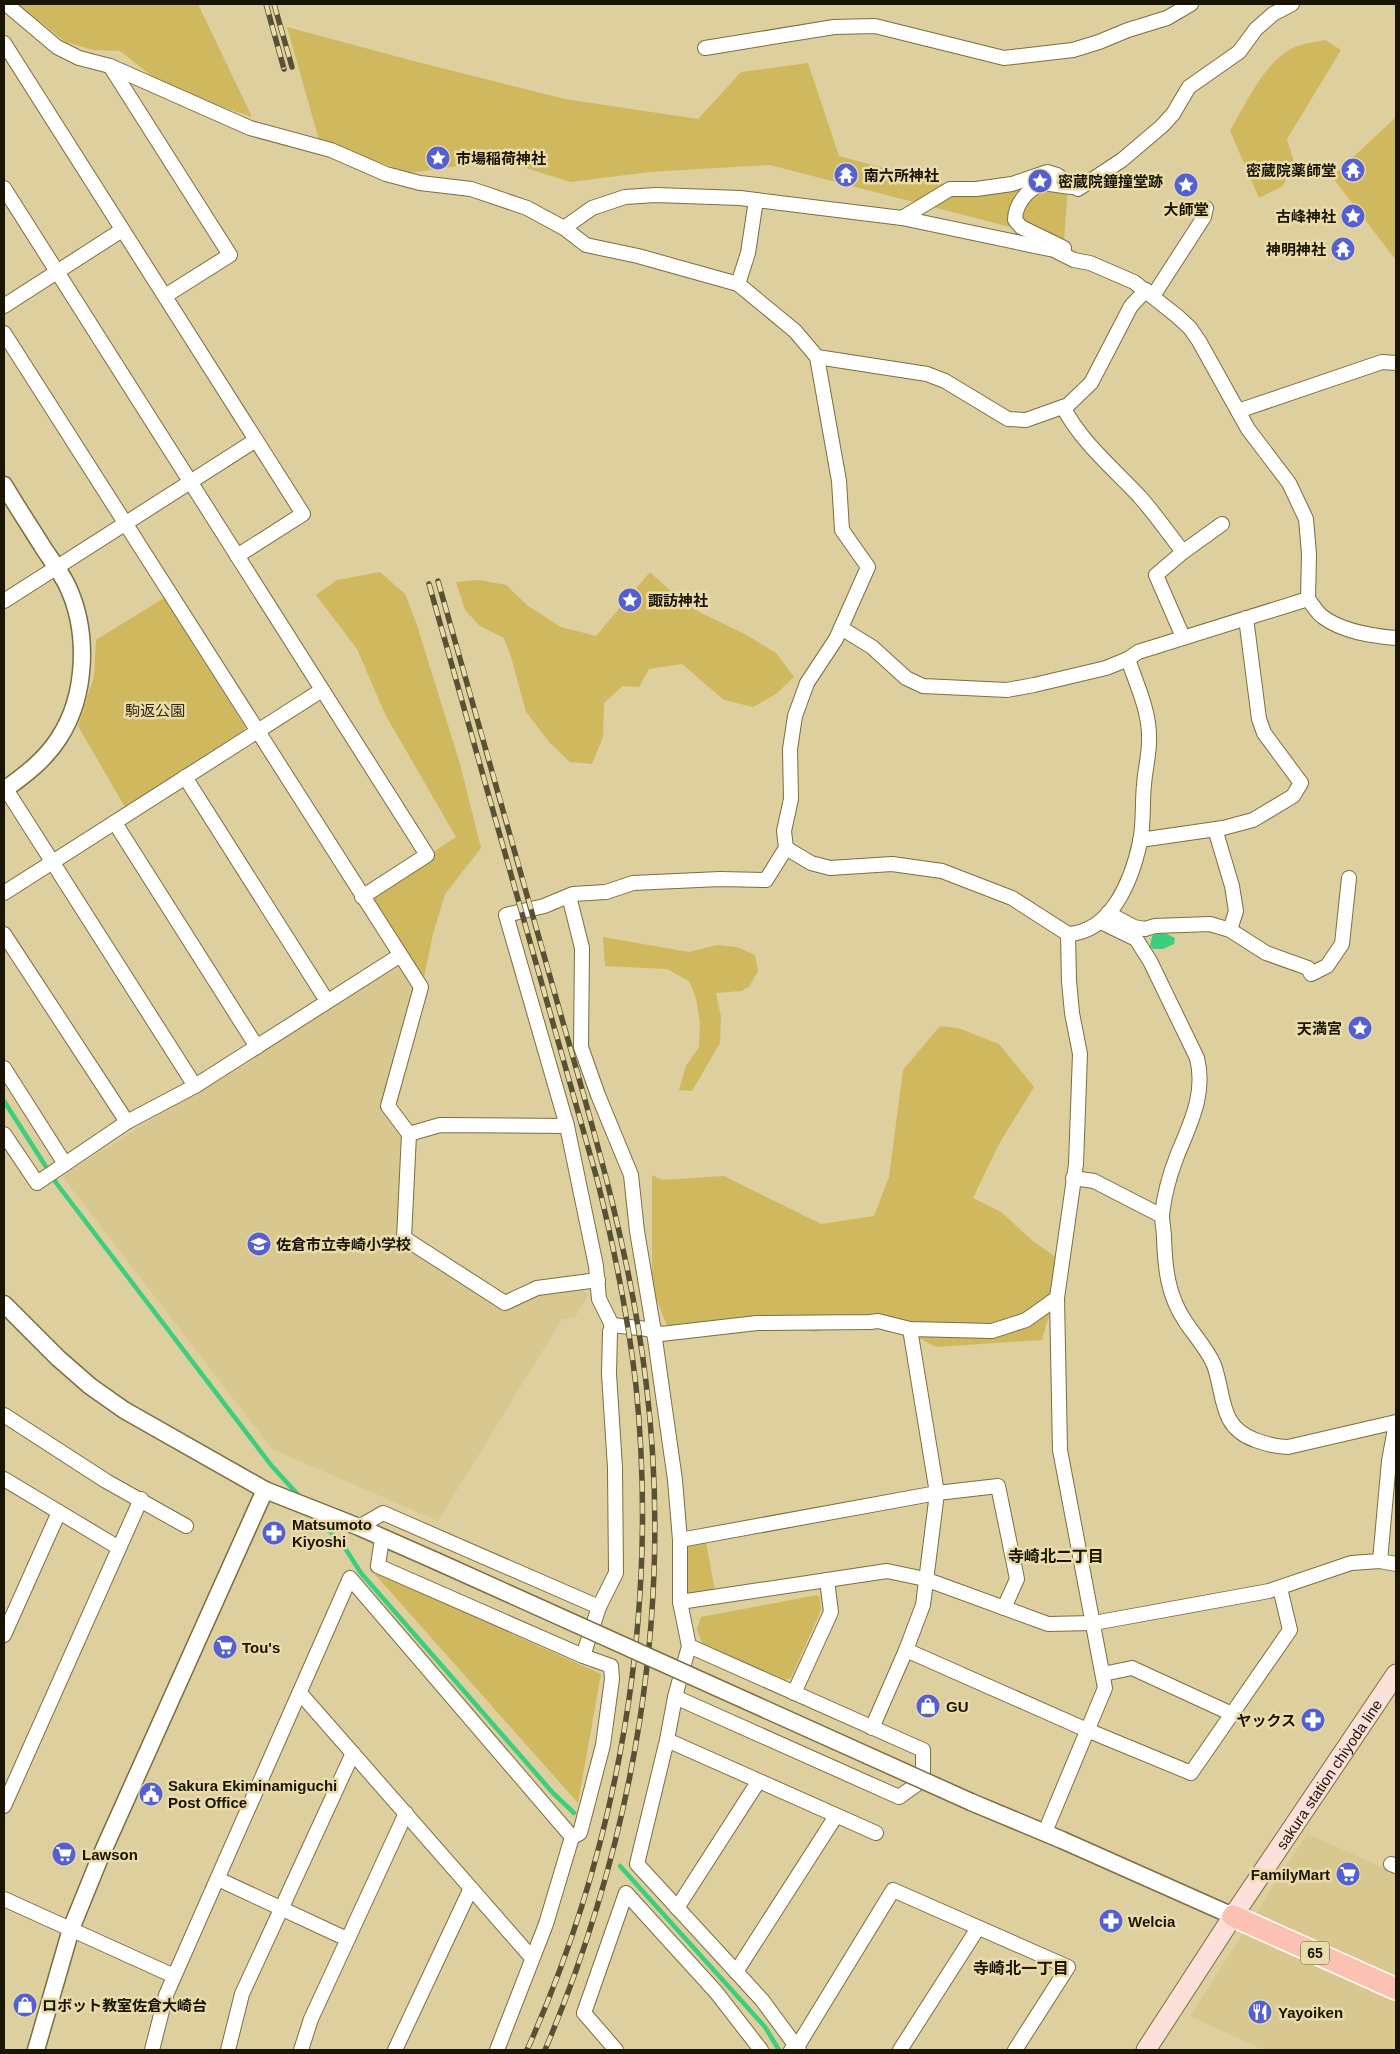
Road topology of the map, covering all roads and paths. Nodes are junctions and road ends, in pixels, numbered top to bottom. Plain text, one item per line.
1 (6, 4) edge
2 (1191, 4) edge
3 (1292, 4) edge
4 (4, 43) edge
5 (705, 48) dead end
6 (110, 66) junction
7 (1075, 187) junction
8 (4, 188) edge
9 (756, 200) junction
10 (1206, 208) dead end
11 (902, 218) junction
12 (564, 228) junction
13 (122, 230) junction
14 (1090, 263) junction
15 (57, 272) junction
16 (738, 284) junction
17 (1149, 293) junction
18 (164, 296) junction
19 (4, 306) edge
20 (4, 333) edge
21 (817, 357) junction
22 (1396, 363) edge
23 (1063, 407) junction
24 (1238, 410) junction
25 (256, 440) junction
26 (190, 481) junction
27 (4, 485) edge
28 (125, 523) junction
29 (1222, 524) dead end
30 (1183, 552) junction
31 (237, 556) junction
32 (56, 567) junction
33 (1308, 599) junction
34 (4, 600) edge
35 (1246, 618) junction
36 (841, 628) junction
37 (1183, 637) junction
38 (1396, 638) edge
39 (1128, 658) junction
40 (322, 690) junction
41 (257, 732) junction
42 (185, 778) junction
43 (4, 788) edge
44 (115, 822) junction
45 (1216, 829) junction
46 (1140, 840) junction
47 (786, 848) junction
48 (52, 862) junction
49 (1349, 878) dead end
50 (4, 894) edge
51 (569, 896) junction
52 (362, 897) junction
53 (1104, 918) junction
54 (1230, 930) junction
55 (4, 934) edge
56 (1068, 934) junction
57 (399, 956) junction
58 (327, 1001) junction
59 (257, 1047) junction
60 (4, 1068) edge
61 (194, 1086) junction
62 (127, 1122) junction
63 (567, 1126) junction
64 (4, 1134) edge
65 (409, 1134) junction
66 (65, 1164) junction
67 (1073, 1178) junction
68 (1162, 1216) junction
69 (598, 1280) junction
70 (1057, 1298) junction
71 (4, 1304) edge
72 (612, 1325) junction
73 (910, 1330) junction
74 (654, 1332) junction
75 (4, 1415) edge
76 (1396, 1422) edge
77 (4, 1479) edge
78 (265, 1490) junction
79 (937, 1493) junction
80 (141, 1499) junction
81 (59, 1512) junction
82 (186, 1526) dead end
83 (359, 1527) junction
84 (382, 1538) junction
85 (680, 1540) junction
86 (119, 1548) junction
87 (1380, 1561) junction
88 (1396, 1564) edge
89 (826, 1580) junction
90 (926, 1580) junction
91 (1280, 1588) junction
92 (680, 1602) junction
93 (599, 1607) junction
94 (1004, 1608) junction
95 (1094, 1623) junction
96 (4, 1635) edge
97 (689, 1646) junction
98 (906, 1650) junction
99 (583, 1656) junction
100 (1103, 1674) junction
101 (1396, 1674) edge
102 (300, 1693) junction
103 (794, 1693) junction
104 (676, 1697) junction
105 (1232, 1714) junction
106 (872, 1728) junction
107 (1088, 1730) junction
108 (667, 1740) junction
109 (353, 1753) junction
110 (923, 1780) junction
111 (758, 1782) junction
112 (5, 1801) edge
113 (406, 1813) junction
114 (836, 1816) junction
115 (1045, 1832) junction
116 (876, 1833) dead end
117 (572, 1837) junction
118 (218, 1879) junction
119 (470, 1888) junction
120 (4, 1899) edge
121 (281, 1908) junction
122 (677, 1908) junction
123 (1233, 1916) junction
124 (978, 1928) junction
125 (71, 1929) junction
126 (347, 1939) junction
127 (532, 1958) junction
128 (736, 1972) junction
129 (174, 1976) junction
130 (1396, 1989) edge
131 (603, 2045) edge
132 (796, 2049) edge
133 (36, 2050) edge
134 (152, 2050) edge
135 (228, 2050) edge
136 (301, 2050) edge
137 (395, 2050) edge
138 (497, 2050) edge
139 (616, 2050) edge
140 (761, 2050) edge
141 (900, 2050) edge
142 (1015, 2050) edge
143 (1146, 2050) edge

1 - 6 street
2 - 5 street
3 - 7 street
4 - 13 street
6 - 12 street
6 - 18 street
7 - 11 street
7 - 14 street
8 - 15 street
9 - 11 street
9 - 12 street
9 - 16 street
10 - 17 street
11 - 14 street
12 - 16 street
13 - 15 street
13 - 18 street
14 - 17 street
15 - 19 street
15 - 26 street
16 - 21 street
17 - 23 street
17 - 24 street
18 - 25 street
20 - 28 street
21 - 23 street
21 - 36 street
22 - 24 street
23 - 30 street
24 - 33 street
25 - 26 street
25 - 31 street
26 - 28 street
26 - 31 street
27 - 32 street
28 - 32 street
28 - 41 street
29 - 30 street
30 - 37 street
31 - 40 street
32 - 34 street
32 - 43 street
33 - 35 street
33 - 38 street
35 - 37 street
35 - 45 street
36 - 39 street
36 - 47 street
37 - 39 street
39 - 46 street
40 - 41 street
40 - 52 street
41 - 42 street
41 - 52 street
42 - 44 street
42 - 58 street
43 - 48 street
44 - 48 street
44 - 59 street
45 - 46 street
45 - 54 street
46 - 53 street
47 - 51 street
47 - 56 street
48 - 50 street
48 - 61 street
49 - 54 street
51 - 63 street
51 - 74 street
52 - 57 street
53 - 54 street
53 - 56 street
53 - 68 street
55 - 62 street
56 - 67 street
57 - 58 street
57 - 65 street
58 - 59 street
59 - 61 street
60 - 66 street
61 - 62 street
62 - 66 street
63 - 65 street
63 - 69 street
64 - 66 street
65 - 69 street
67 - 68 street
67 - 70 street
68 - 76 street
69 - 72 street
70 - 73 street
70 - 95 street
71 - 78 street
72 - 74 street
72 - 93 street
73 - 74 street
73 - 79 street
74 - 85 street
75 - 80 street
76 - 87 street
77 - 81 street
78 - 83 street
78 - 125 street
79 - 85 street
79 - 90 street
79 - 94 street
80 - 82 street
80 - 86 street
81 - 86 street
81 - 96 street
83 - 84 street
83 - 93 street
84 - 99 street
84 - 110 street, bridge
85 - 92 street
86 - 112 street
87 - 88 street
87 - 91 street
89 - 90 street
89 - 92 street
89 - 103 street
90 - 94 street
90 - 98 street
91 - 95 street
91 - 105 street
92 - 97 street
93 - 99 street
94 - 95 street
95 - 100 street
97 - 103 street
97 - 104 street
98 - 106 street
98 - 107 street
99 - 117 street
100 - 105 street
100 - 107 street
101 - 123 main road, sakura station chiyoda line
102 - 109 street
102 - 117 street
102 - 118 street
103 - 106 street
104 - 108 street
104 - 110 street
105 - 107 street
106 - 110 street
107 - 115 street
108 - 111 street
108 - 122 street
109 - 113 street
109 - 121 street
110 - 115 street, bridge
111 - 114 street
111 - 122 street
113 - 119 street
113 - 126 street
114 - 116 street
114 - 128 street
115 - 123 street
117 - 127 street
118 - 121 street
118 - 129 street
119 - 127 street
119 - 137 street
120 - 125 street
121 - 126 street
121 - 135 street
122 - 128 street
123 - 130 main road, 65
123 - 143 main road, sakura station chiyoda line
124 - 132 street
124 - 141 street
124 - 142 street
125 - 129 street
125 - 133 street
126 - 136 street
127 - 138 street
128 - 132 street
129 - 134 street
131 - 139 street
131 - 140 street

